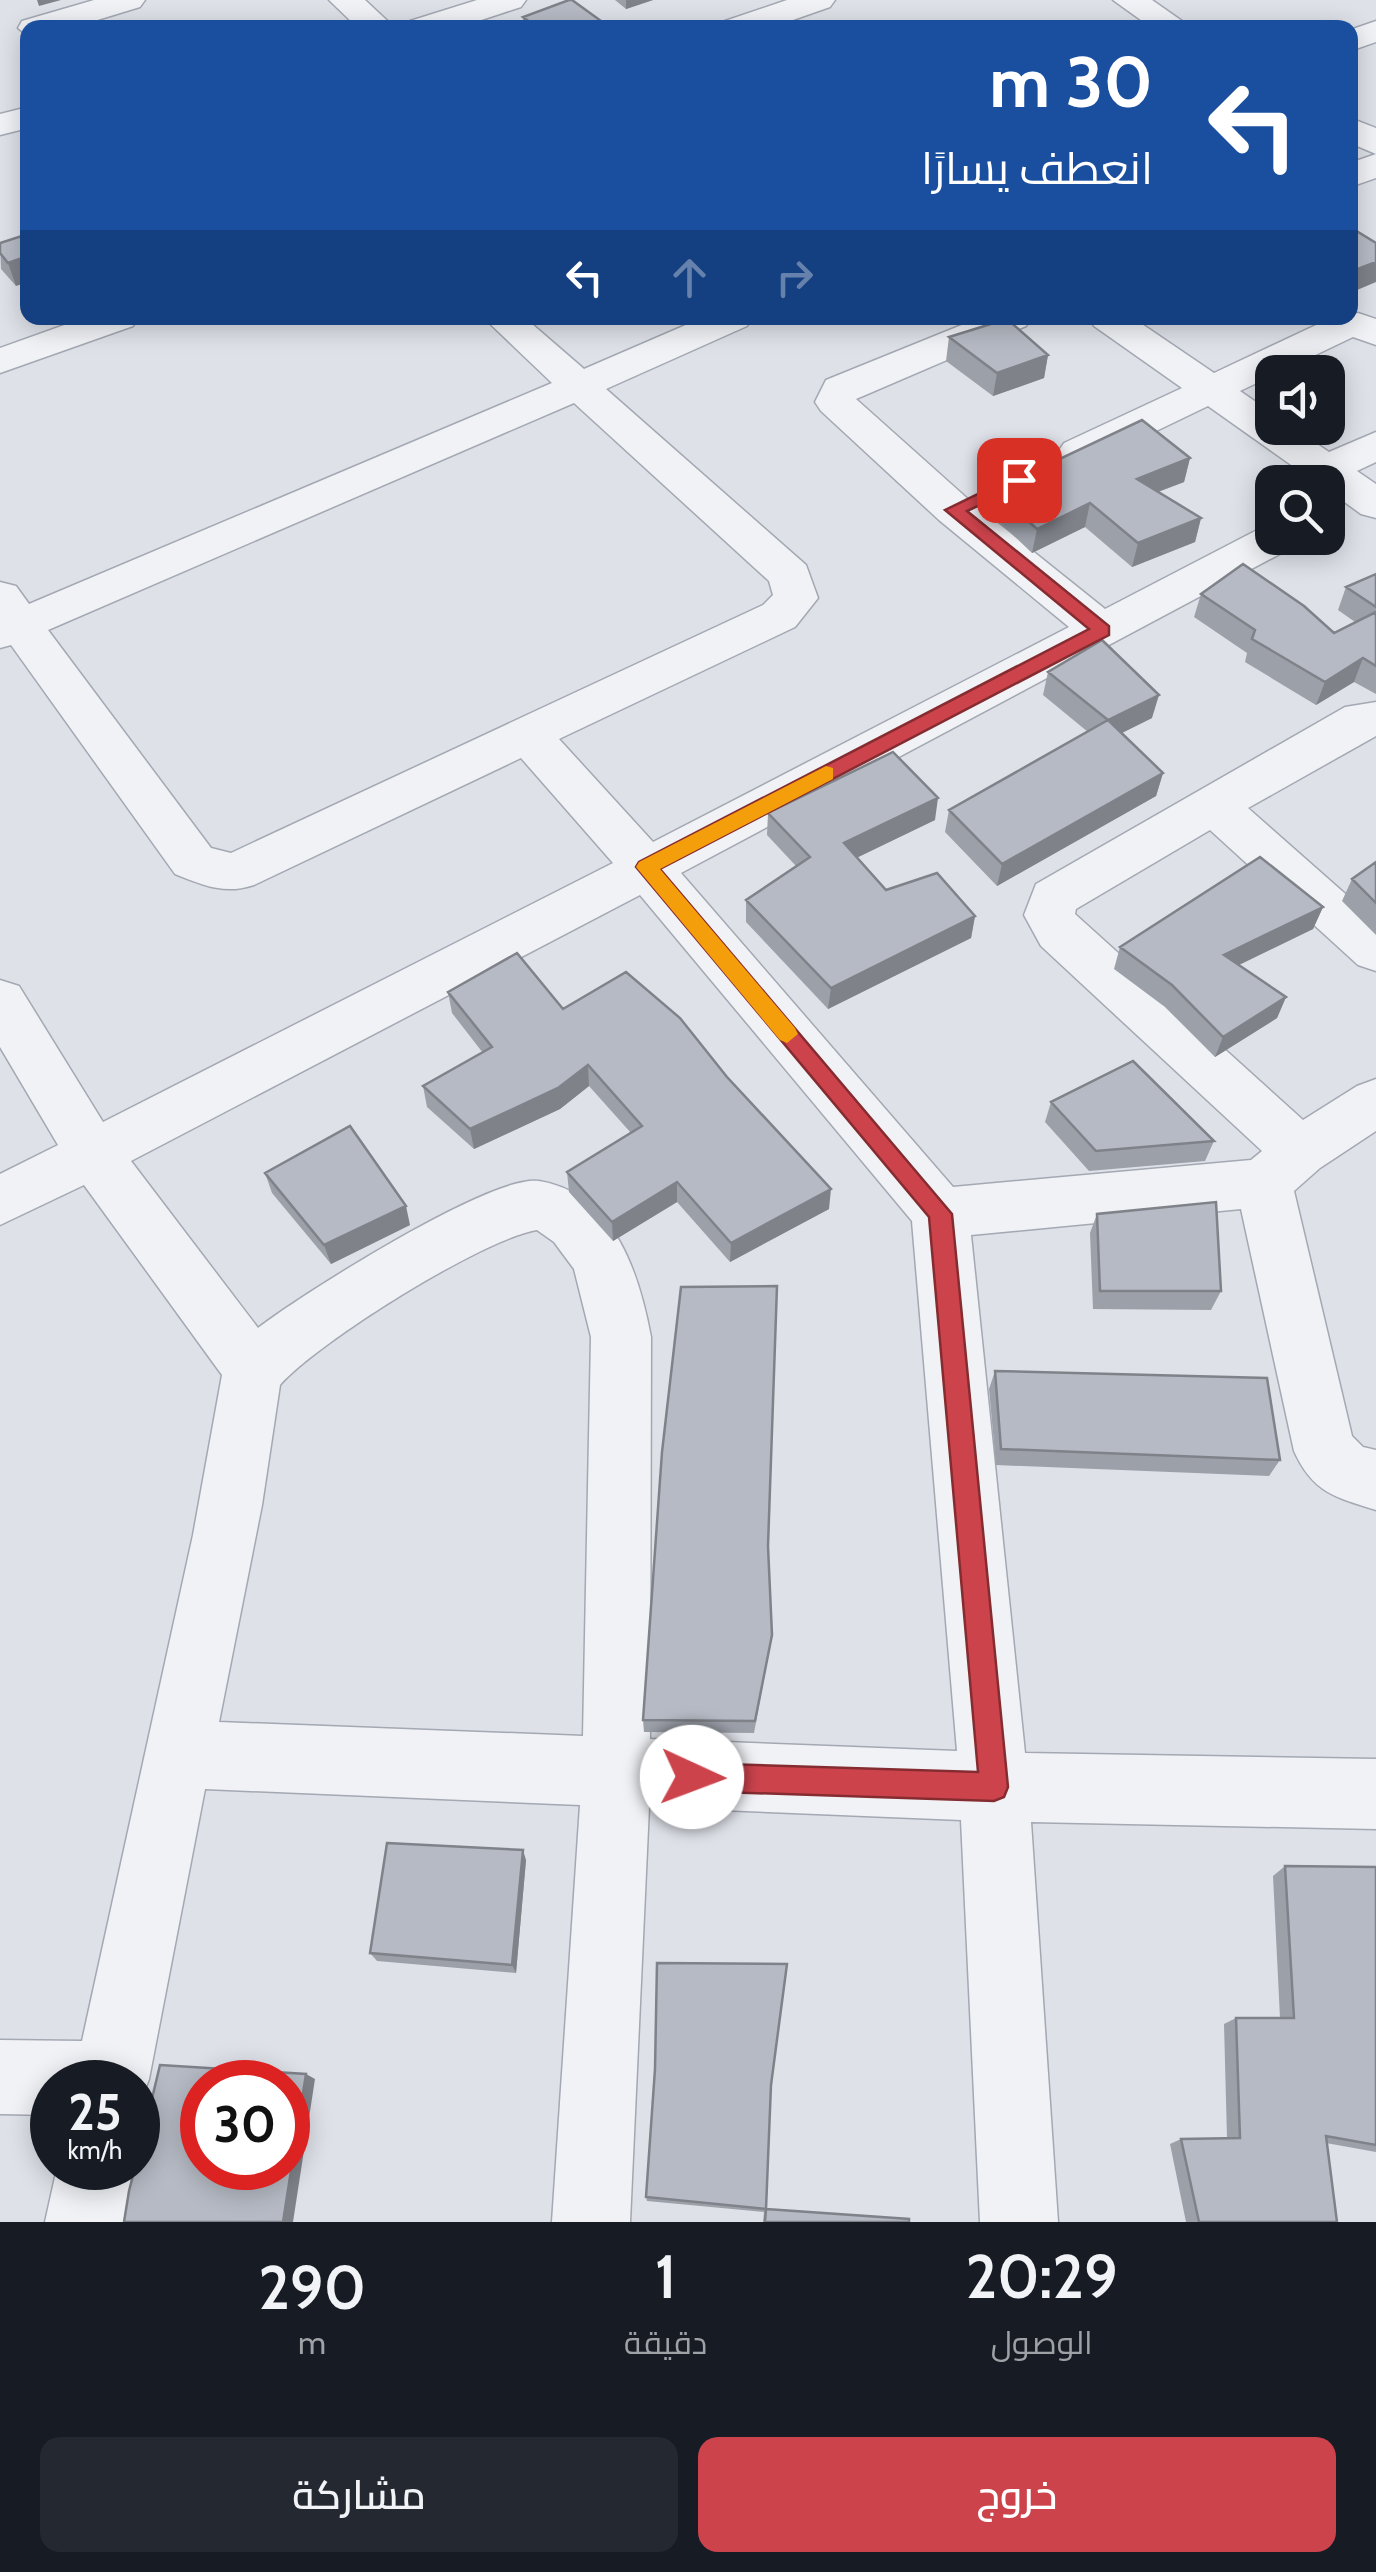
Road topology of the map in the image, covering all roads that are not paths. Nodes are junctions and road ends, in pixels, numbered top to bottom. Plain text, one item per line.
1 (129, 0) edge
2 (346, 0) edge
3 (510, 0) edge
4 (819, 0) edge
5 (1130, 0) edge
6 (59, 20) edge
7 (370, 20) edge
8 (447, 20) edge
9 (760, 20) edge
10 (1163, 20) edge
11 (100, 325) edge
12 (511, 325) edge
13 (717, 325) edge
14 (996, 325) edge
15 (1118, 325) edge
16 (1352, 325) edge
17 (0, 361) edge
18 (580, 386) junction
19 (1212, 391) junction
20 (1376, 446) edge
21 (1040, 470) edge
22 (1347, 494) edge
23 (1255, 549) edge
24 (6, 618) edge
25 (1102, 630) junction
26 (1376, 720) edge
27 (527, 734) junction
28 (1216, 808) junction
29 (646, 867) junction
30 (1376, 952) edge
31 (0, 1002) edge
32 (1376, 1102) edge
33 (92, 1153) junction
34 (1282, 1167) junction
35 (0, 1201) edge
36 (940, 1214) junction
37 (254, 1370) junction
38 (1376, 1480) edge
39 (178, 1754) junction
40 (616, 1774) junction
41 (994, 1787) junction
42 (1376, 1794) edge
43 (115, 2060) edge
44 (0, 2077) edge
45 (30, 2078) edge
46 (91, 2190) edge
47 (84, 2222) edge
48 (591, 2222) edge
49 (1019, 2222) edge

1 - 6 street
2 - 7 street
3 - 8 street
4 - 9 street
5 - 10 street
11 - 17 street
12 - 18 street
13 - 18 street
14 - 25 street
15 - 19 street
16 - 19 street
18 - 24 street
18 - 27 street
19 - 21 street
19 - 22 street
20 - 22 street
23 - 25 street
24 - 27 street
25 - 29 street
26 - 28 street
27 - 29 street
28 - 30 street
28 - 34 street
29 - 33 street
29 - 36 street
31 - 33 street
32 - 34 street
33 - 35 street
33 - 37 street
34 - 36 street
34 - 38 street
36 - 41 street
37 - 39 street
37 - 40 street
39 - 40 street
39 - 43 street
40 - 41 street
40 - 48 street
41 - 42 street
41 - 49 street
44 - 45 street
46 - 47 street

